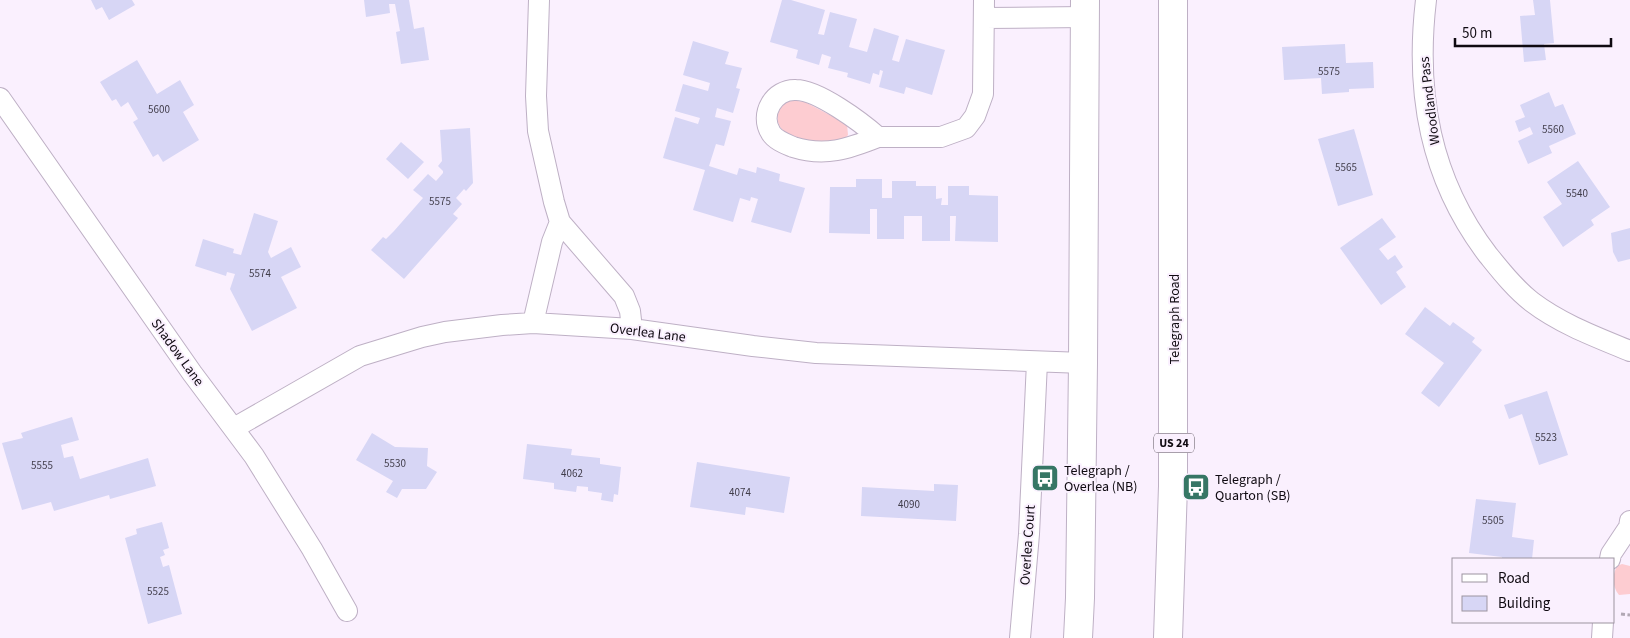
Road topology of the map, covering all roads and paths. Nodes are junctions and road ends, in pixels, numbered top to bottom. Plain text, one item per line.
1 (539, 0) edge
2 (1426, 0) edge
3 (1170, 3) edge
4 (984, 9) edge
5 (1085, 9) edge
6 (0, 98) edge
7 (878, 136) junction
8 (560, 222) junction
9 (533, 323) junction
10 (632, 329) junction
11 (1630, 351) edge
12 (1037, 362) junction
13 (1083, 363) junction
14 (234, 428) junction
15 (1630, 526) edge
16 (1610, 558) edge
17 (1080, 598) junction
18 (347, 611) dead end
19 (1603, 623) edge
20 (1020, 638) edge
21 (1078, 638) edge
22 (1097, 638) edge
23 (1168, 638) edge
24 (1602, 638) edge

1 - 8 street
2 - 11 street, Woodland Pass
3 - 23 highway, Telegraph Road / US 24
4 - 5 street
4 - 7 street
5 - 13 highway
6 - 14 street, Shadow Lane
7 - 7 street
8 - 9 street
8 - 10 street
9 - 10 street, Overlea Lane
9 - 14 street, Overlea Lane
10 - 12 street, Overlea Lane
12 - 13 street, Overlea Lane
12 - 20 street, Overlea Court
13 - 17 highway
14 - 18 street, Shadow Lane
15 - 16 street
17 - 21 highway
17 - 22 highway
19 - 24 street

